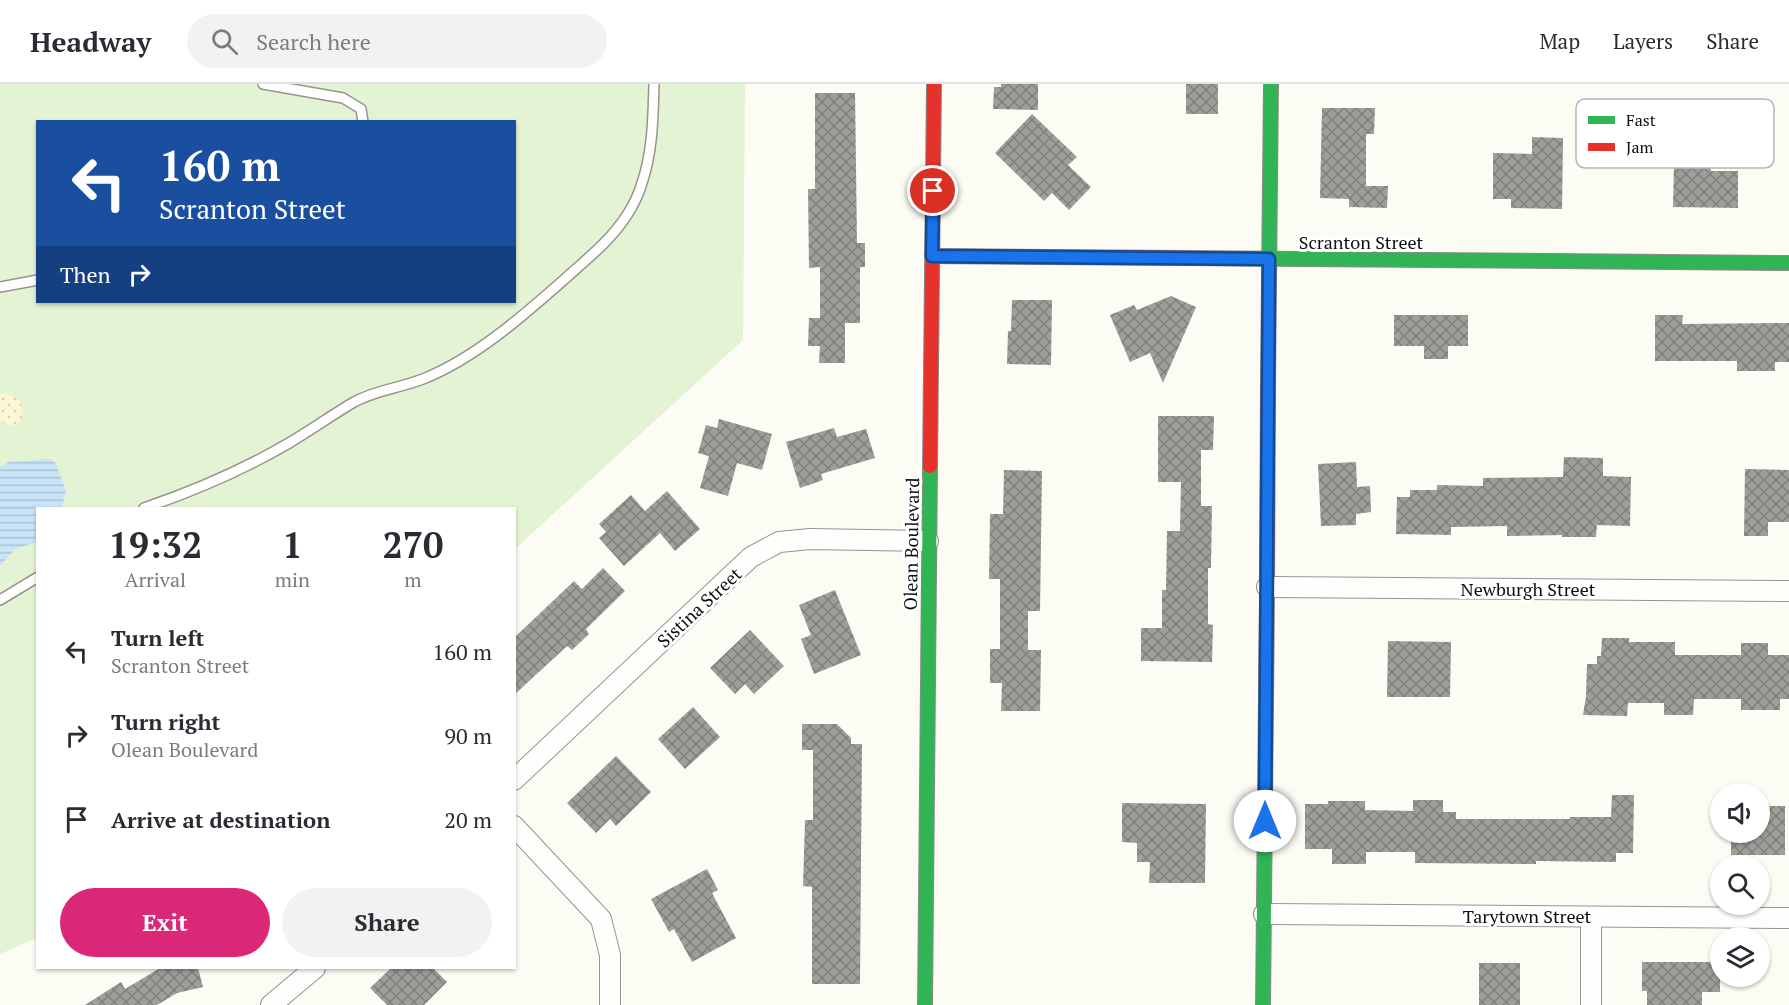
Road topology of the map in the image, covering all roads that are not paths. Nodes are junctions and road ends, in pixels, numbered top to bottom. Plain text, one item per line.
1 (263, 84) edge
2 (654, 84) edge
3 (934, 84) edge
4 (1271, 84) edge
5 (363, 120) edge
6 (932, 256) junction
7 (1269, 259) junction
8 (1789, 263) edge
9 (36, 280) edge
10 (0, 287) edge
11 (147, 507) edge
12 (928, 541) junction
13 (36, 578) edge
14 (1267, 587) junction
15 (1789, 591) edge
16 (0, 600) edge
17 (516, 778) edge
18 (516, 828) edge
19 (1264, 915) junction
20 (1591, 917) junction
21 (1789, 918) edge
22 (314, 969) edge
23 (271, 1005) edge
24 (609, 1005) edge
25 (925, 1005) edge
26 (1263, 1005) edge
27 (1591, 1005) edge

1 - 5 lane
2 - 11 lane
3 - 6 street, Olean Boulevard
4 - 7 street
6 - 7 street, Scranton Street
6 - 12 street, Olean Boulevard
7 - 8 street, Scranton Street
7 - 14 street
9 - 10 lane
12 - 17 street, Sistina Street
12 - 25 street, Olean Boulevard
13 - 16 lane
14 - 15 street, Newburgh Street
14 - 19 street
18 - 24 street
19 - 20 street, Tarytown Street
19 - 26 street
20 - 21 street, Tarytown Street
20 - 27 street
22 - 23 street

